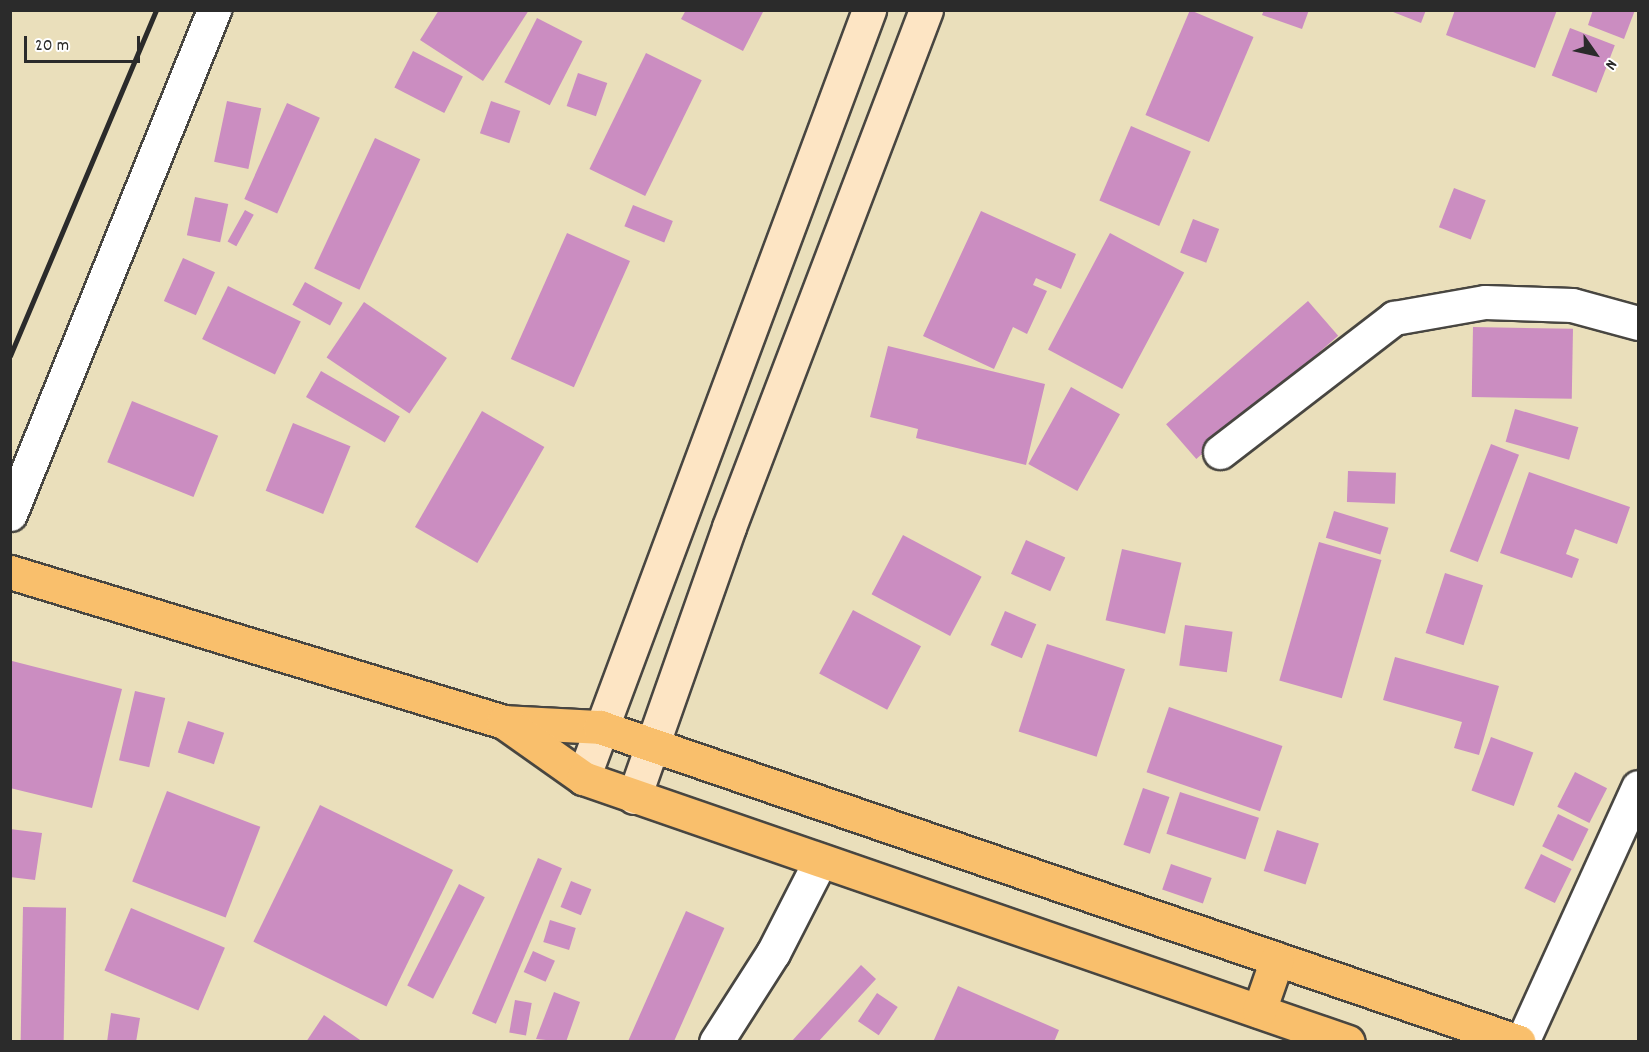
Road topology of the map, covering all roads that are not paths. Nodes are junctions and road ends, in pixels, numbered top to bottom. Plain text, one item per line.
1 (214, 10) edge
2 (869, 10) edge
3 (926, 10) edge
4 (1638, 323) edge
5 (1220, 452) dead end
6 (10, 514) edge
7 (10, 572) edge
8 (504, 722) junction
9 (600, 728) junction
10 (652, 745) junction
11 (583, 778) junction
12 (1638, 787) edge
13 (634, 797) junction
14 (820, 861) junction
15 (1277, 959) junction
16 (1259, 1011) junction
17 (716, 1041) edge
18 (1348, 1041) edge
19 (1520, 1041) edge

1 - 6 street
2 - 9 street
3 - 10 street
4 - 5 street
7 - 8 main road
8 - 9 main road
8 - 11 main road
9 - 10 main road
9 - 11 street
10 - 13 street
10 - 15 main road
11 - 13 main road
12 - 19 street
13 - 14 main road
14 - 16 main road
14 - 17 street
15 - 16 main road
15 - 19 main road
16 - 18 main road

